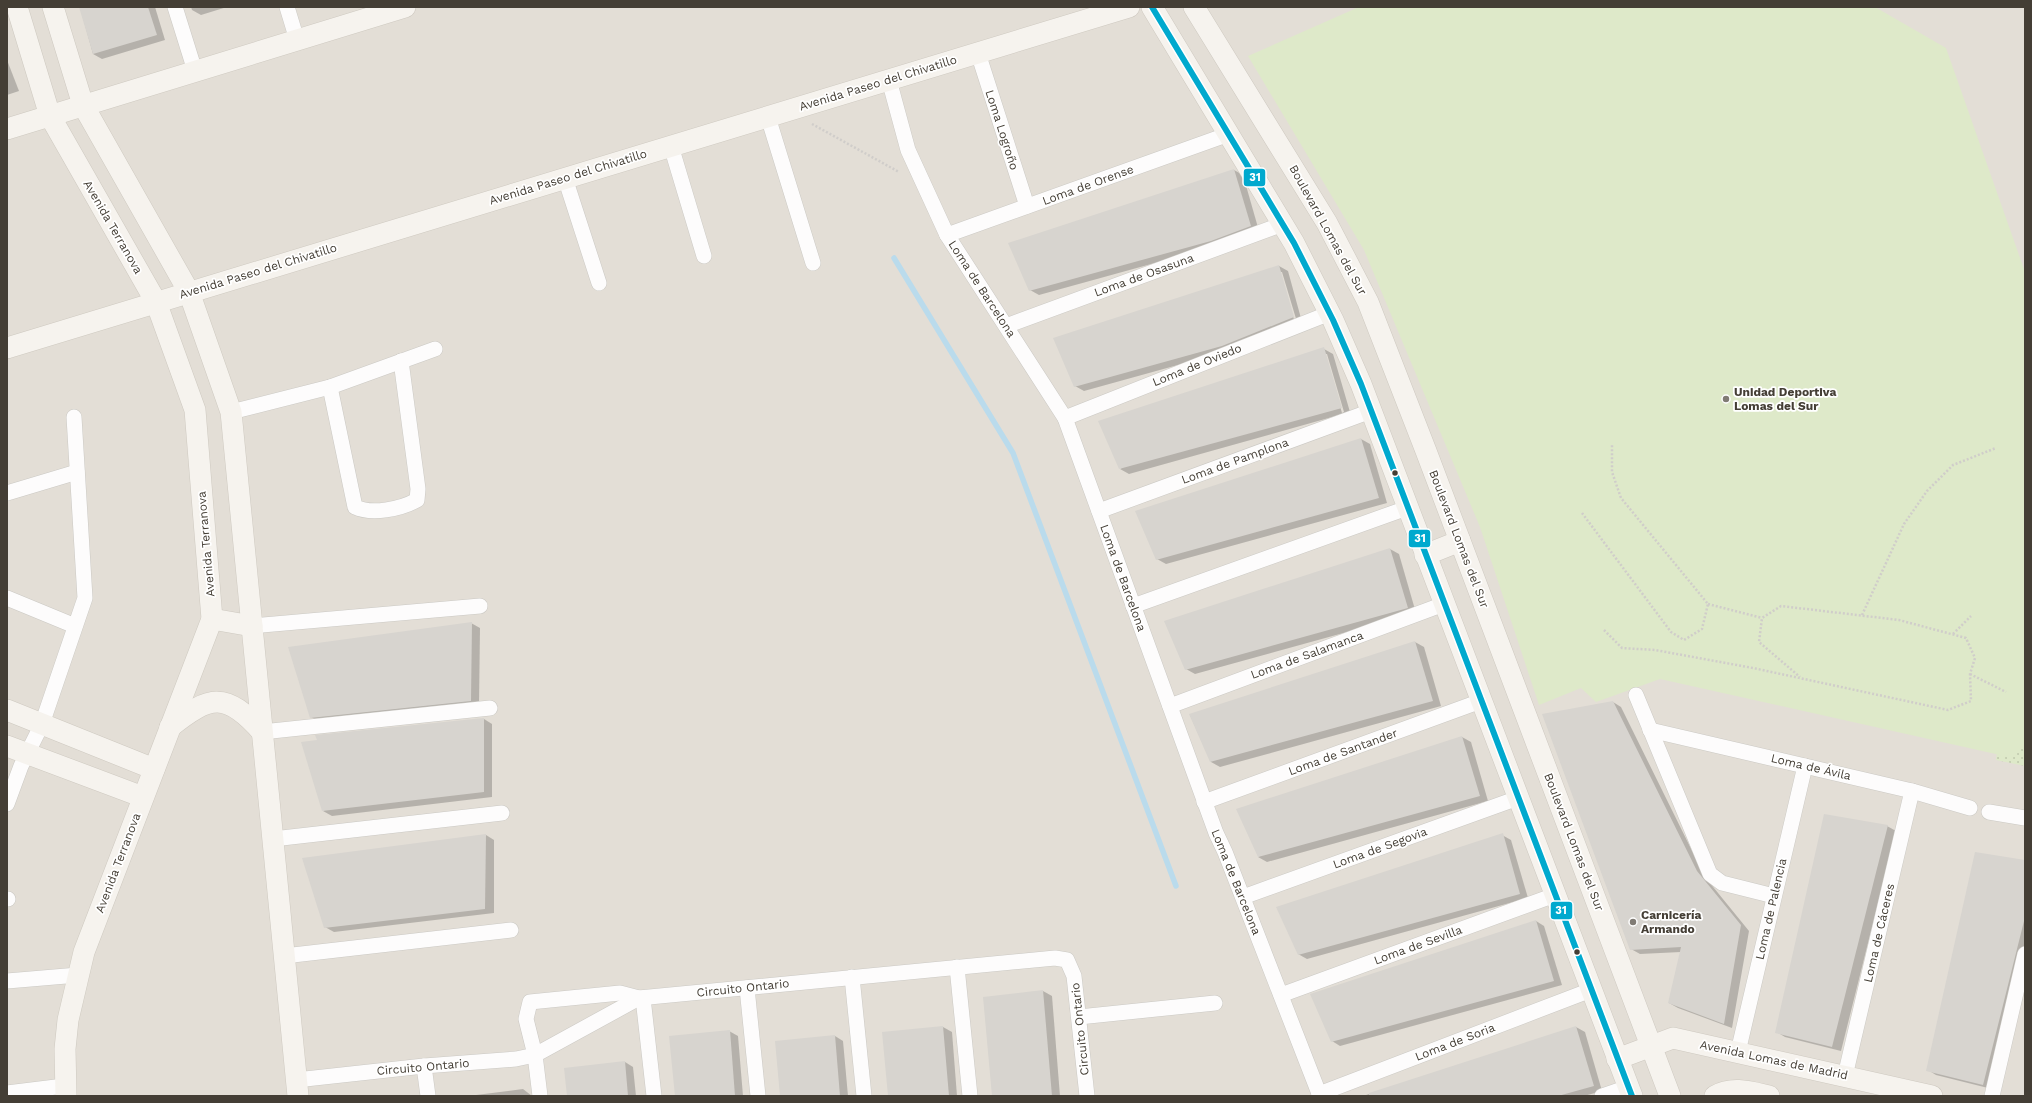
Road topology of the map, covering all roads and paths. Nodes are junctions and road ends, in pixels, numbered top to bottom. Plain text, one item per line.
1 (16, 7) edge
2 (53, 7) edge
3 (175, 7) edge
4 (287, 7) edge
5 (1130, 7) edge
6 (1152, 7) edge
7 (1194, 7) edge
8 (401, 8) edge
9 (297, 40) junction
10 (978, 53) junction
11 (195, 71) junction
12 (889, 80) junction
13 (83, 105) junction
14 (778, 114) junction
15 (50, 116) junction
16 (7, 129) edge
17 (1229, 134) junction
18 (671, 146) junction
19 (565, 178) junction
20 (924, 185) junction
21 (1027, 206) junction
22 (1283, 224) junction
23 (947, 235) junction
24 (704, 256) dead end
25 (813, 263) dead end
26 (599, 283) dead end
27 (189, 292) junction
28 (156, 302) junction
29 (1330, 313) junction
30 (1006, 326) junction
31 (7, 348) edge
32 (435, 349) dead end
33 (401, 361) junction
34 (330, 387) junction
35 (1371, 411) junction
36 (231, 412) junction
37 (74, 416) dead end
38 (1065, 418) junction
39 (1612, 444) dead end
40 (1996, 448) dead end
41 (77, 472) junction
42 (7, 493) edge
43 (1407, 508) junction
44 (1099, 511) junction
45 (1582, 514) dead end
46 (1460, 541) junction
47 (1425, 555) junction
48 (7, 598) edge
49 (1444, 604) junction
50 (1708, 604) junction
51 (480, 606) dead end
52 (1133, 606) junction
53 (1862, 615) junction
54 (1971, 616) dead end
55 (1762, 618) junction
56 (212, 619) junction
57 (75, 626) junction
58 (252, 626) junction
59 (1604, 630) dead end
60 (1953, 635) junction
61 (1970, 674) junction
62 (1800, 677) dead end
63 (2006, 692) dead end
64 (1636, 695) dead end
65 (1481, 701) junction
66 (1170, 706) junction
67 (490, 708) dead end
68 (7, 710) edge
69 (42, 724) junction
70 (170, 727) junction
71 (1650, 730) junction
72 (262, 732) junction
73 (7, 746) edge
74 (28, 753) junction
75 (1805, 766) junction
76 (154, 769) junction
77 (11, 782) edge
78 (1912, 791) junction
79 (143, 797) junction
80 (1518, 798) junction
81 (1204, 802) junction
82 (7, 804) edge
83 (1970, 808) dead end
84 (1988, 812) dead end
85 (502, 813) dead end
86 (2025, 818) edge
87 (272, 839) junction
88 (1555, 895) junction
89 (1774, 896) junction
90 (1243, 897) junction
91 (511, 930) dead end
92 (2025, 954) edge
93 (284, 956) junction
94 (957, 967) junction
95 (78, 975) junction
96 (852, 978) junction
97 (7, 981) edge
98 (747, 988) junction
99 (1591, 990) junction
100 (1281, 995) junction
101 (641, 998) junction
102 (1214, 1003) dead end
103 (1080, 1017) junction
104 (1652, 1046) junction
105 (1738, 1052) junction
106 (535, 1055) junction
107 (1617, 1059) junction
108 (424, 1066) junction
109 (1845, 1076) junction
110 (297, 1088) edge
111 (65, 1091) edge
112 (1630, 1091) edge
113 (7, 1093) edge
114 (1319, 1095) edge
115 (1923, 1095) edge
116 (428, 1096) edge
117 (540, 1096) edge
118 (654, 1096) edge
119 (758, 1096) edge
120 (864, 1096) edge
121 (970, 1096) edge
122 (1088, 1096) edge
123 (1602, 1096) edge
124 (1670, 1096) edge
125 (1714, 1096) edge
126 (1769, 1096) edge
127 (1992, 1096) edge

1 - 15 street, Avenida Terranova
2 - 13 street
3 - 11 street
4 - 9 street
5 - 10 street, Avenida Paseo del Chivatillo
6 - 17 street
7 - 46 street, Boulevard Lomas del Sur
8 - 9 street
9 - 11 street
10 - 12 street, Avenida Paseo del Chivatillo
10 - 21 street, Loma Logroño
11 - 13 street
12 - 14 street, Avenida Paseo del Chivatillo
12 - 20 street, Loma de Barcelona
13 - 15 street
13 - 27 street
14 - 18 street, Avenida Paseo del Chivatillo
14 - 20 path
14 - 25 street
15 - 16 street
15 - 28 street, Avenida Terranova
17 - 21 street, Loma de Orense
17 - 22 street
18 - 19 street, Avenida Paseo del Chivatillo
18 - 24 street
19 - 26 street
19 - 27 street, Avenida Paseo del Chivatillo
20 - 23 street, Loma de Barcelona
21 - 23 street, Loma de Orense
22 - 29 street
22 - 30 street, Loma de Osasuna
23 - 30 street, Loma de Barcelona
27 - 28 street, Avenida Paseo del Chivatillo
27 - 36 street
28 - 31 street, Avenida Paseo del Chivatillo
28 - 56 street, Avenida Terranova
29 - 35 street
29 - 38 street, Loma de Oviedo
30 - 38 street, Loma de Barcelona
32 - 33 street
33 - 34 street
33 - 34 street
34 - 36 street
35 - 43 street
35 - 44 street, Loma de Pamplona
36 - 58 street
37 - 41 street
38 - 44 street, Loma de Barcelona
39 - 50 path
40 - 53 path
41 - 42 street
41 - 57 street
43 - 47 street
43 - 52 street
44 - 52 street, Loma de Barcelona
45 - 50 path
46 - 47 street
46 - 104 street, Boulevard Lomas del Sur
47 - 49 street
48 - 57 street
49 - 65 street
49 - 66 street, Loma de Salamanca
50 - 55 path
51 - 58 street
52 - 66 street, Loma de Barcelona
53 - 55 path
53 - 60 path
54 - 60 path
55 - 62 path
56 - 58 street
56 - 70 street, Avenida Terranova
57 - 69 street
58 - 72 street
59 - 61 path
60 - 61 path
61 - 63 path
64 - 71 street
65 - 80 street
65 - 81 street, Loma de Santander
66 - 81 street, Loma de Barcelona
67 - 72 street
68 - 69 street
69 - 74 street
69 - 76 street
70 - 72 street
70 - 76 street, Avenida Terranova
71 - 75 street, Loma de Ávila
71 - 89 street
72 - 87 street
73 - 74 street
74 - 77 street
74 - 79 street
75 - 78 street, Loma de Ávila
75 - 89 street, Loma de Palencia
76 - 79 street, Avenida Terranova
77 - 82 street
78 - 83 street, Loma de Ávila
78 - 109 street, Loma de Cáceres
79 - 95 street, Avenida Terranova
80 - 88 street
80 - 90 street, Loma de Segovia
81 - 90 street, Loma de Barcelona
84 - 86 street
85 - 87 street
87 - 93 street
88 - 99 street
88 - 100 street, Loma de Sevilla
89 - 105 street, Loma de Palencia
90 - 100 street, Loma de Barcelona
91 - 93 street
92 - 127 street
93 - 110 street
94 - 96 street, Circuito Ontario
94 - 103 street, Circuito Ontario
94 - 121 street
95 - 97 street
95 - 111 street, Avenida Terranova
96 - 98 street, Circuito Ontario
96 - 120 street
98 - 101 street, Circuito Ontario
98 - 119 street
99 - 107 street
99 - 114 street, Loma de Soria
100 - 114 street, Loma de Barcelona
101 - 106 street, Circuito Ontario
101 - 106 street
101 - 118 street
102 - 103 street
103 - 122 street, Circuito Ontario
104 - 105 street, Avenida Lomas de Madrid
104 - 107 street, Avenida Lomas de Madrid
104 - 124 street, Boulevard Lomas del Sur
105 - 109 street, Avenida Lomas de Madrid
106 - 108 street, Circuito Ontario
106 - 117 street
107 - 112 street
108 - 110 street, Circuito Ontario
108 - 116 street
109 - 115 street, Avenida Lomas de Madrid
111 - 113 street
112 - 123 street
125 - 126 street

